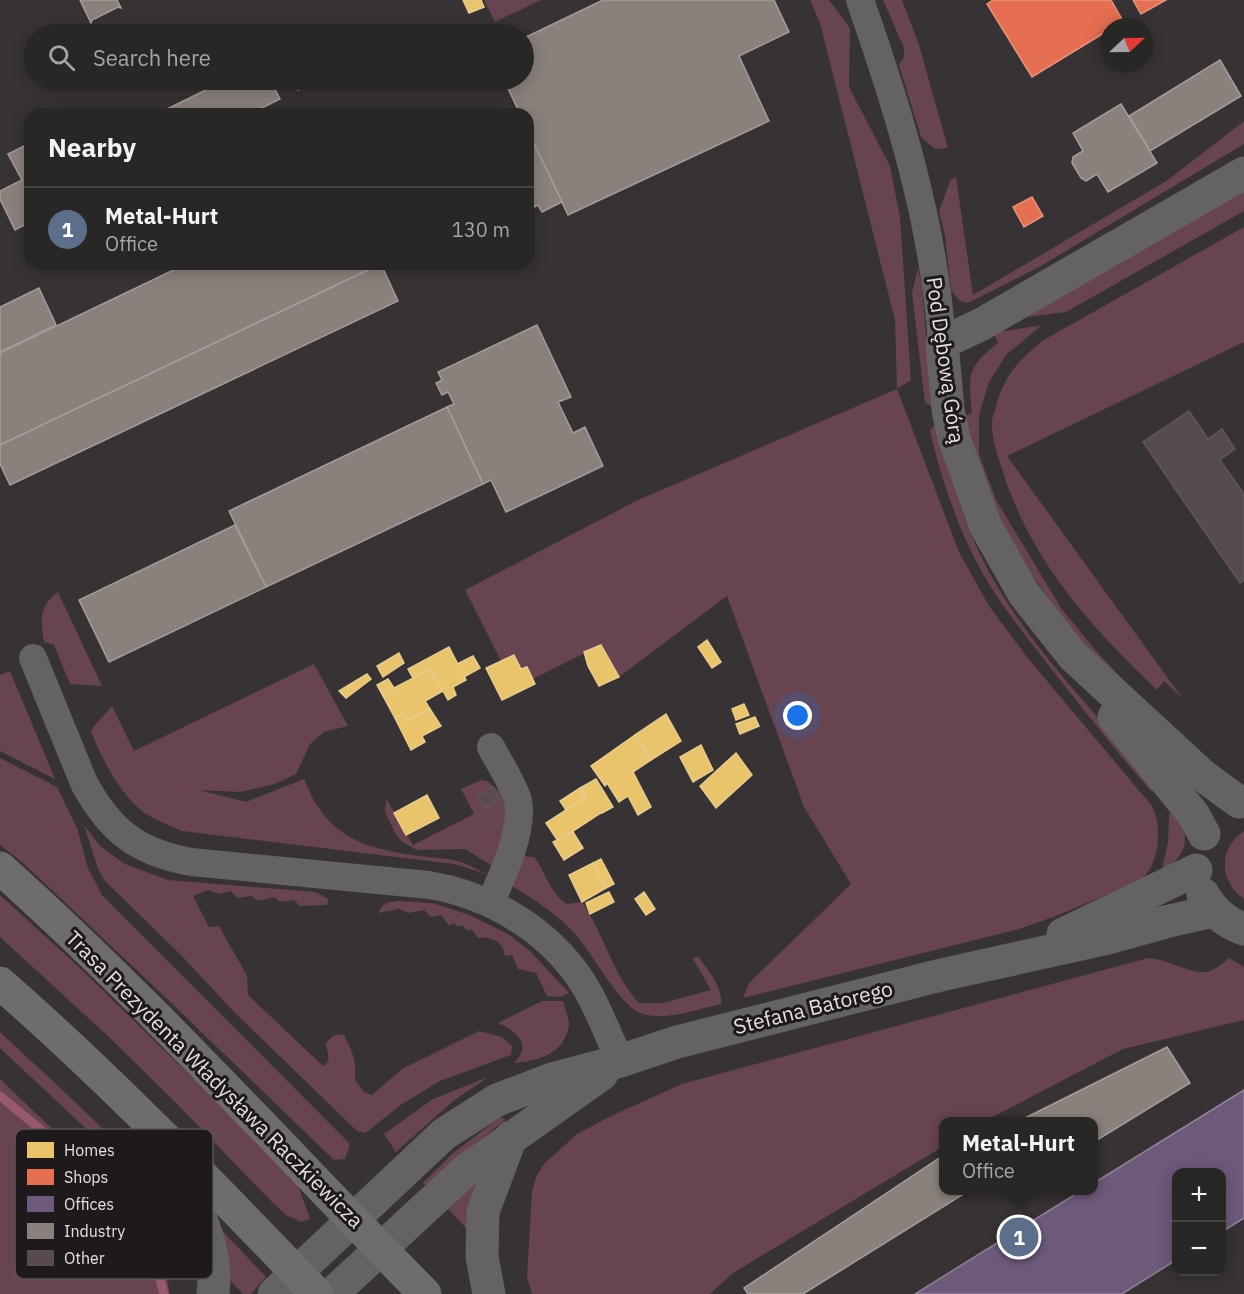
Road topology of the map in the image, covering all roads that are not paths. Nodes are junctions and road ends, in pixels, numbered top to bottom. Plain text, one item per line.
1 (860, 0) edge
2 (1244, 172) edge
3 (942, 343) junction
4 (1073, 656) junction
5 (33, 658) dead end
6 (491, 747) dead end
7 (1241, 801) edge
8 (1204, 834) junction
9 (0, 868) edge
10 (1196, 870) junction
11 (490, 903) junction
12 (1215, 911) junction
13 (1244, 929) edge
14 (1008, 960) junction
15 (0, 982) edge
16 (620, 1061) junction
17 (145, 1117) junction
18 (152, 1129) edge
19 (156, 1129) edge
20 (511, 1137) junction
21 (213, 1194) edge
22 (354, 1220) junction
23 (381, 1248) junction
24 (213, 1254) edge
25 (213, 1279) edge
26 (343, 1284) edge
27 (296, 1287) edge
28 (425, 1294) edge
29 (489, 1294) edge

1 - 3 street, Pod Dębową Górą
2 - 3 street
3 - 4 street, Pod Dębową Górą
4 - 7 street, Pod Dębową Górą
4 - 8 street
5 - 11 street
6 - 11 street
7 - 8 street
8 - 10 street
9 - 22 main road, Trasa Prezydenta Władysława Raczkiewicza
10 - 12 street
10 - 14 street, Stefana Batorego
11 - 16 street
12 - 13 street
12 - 14 street, Stefana Batorego
14 - 16 street, Stefana Batorego
15 - 17 main road
16 - 20 street, Stefana Batorego
16 - 22 street, Stefana Batorego
17 - 18 street
17 - 19 main road
20 - 23 street, Stefana Batorego
20 - 29 street
21 - 27 main road
22 - 23 main road, Trasa Prezydenta Władysława Raczkiewicza
22 - 27 street, Stefana Batorego
23 - 26 street, Stefana Batorego
23 - 28 main road, Trasa Prezydenta Władysława Raczkiewicza
24 - 25 street

